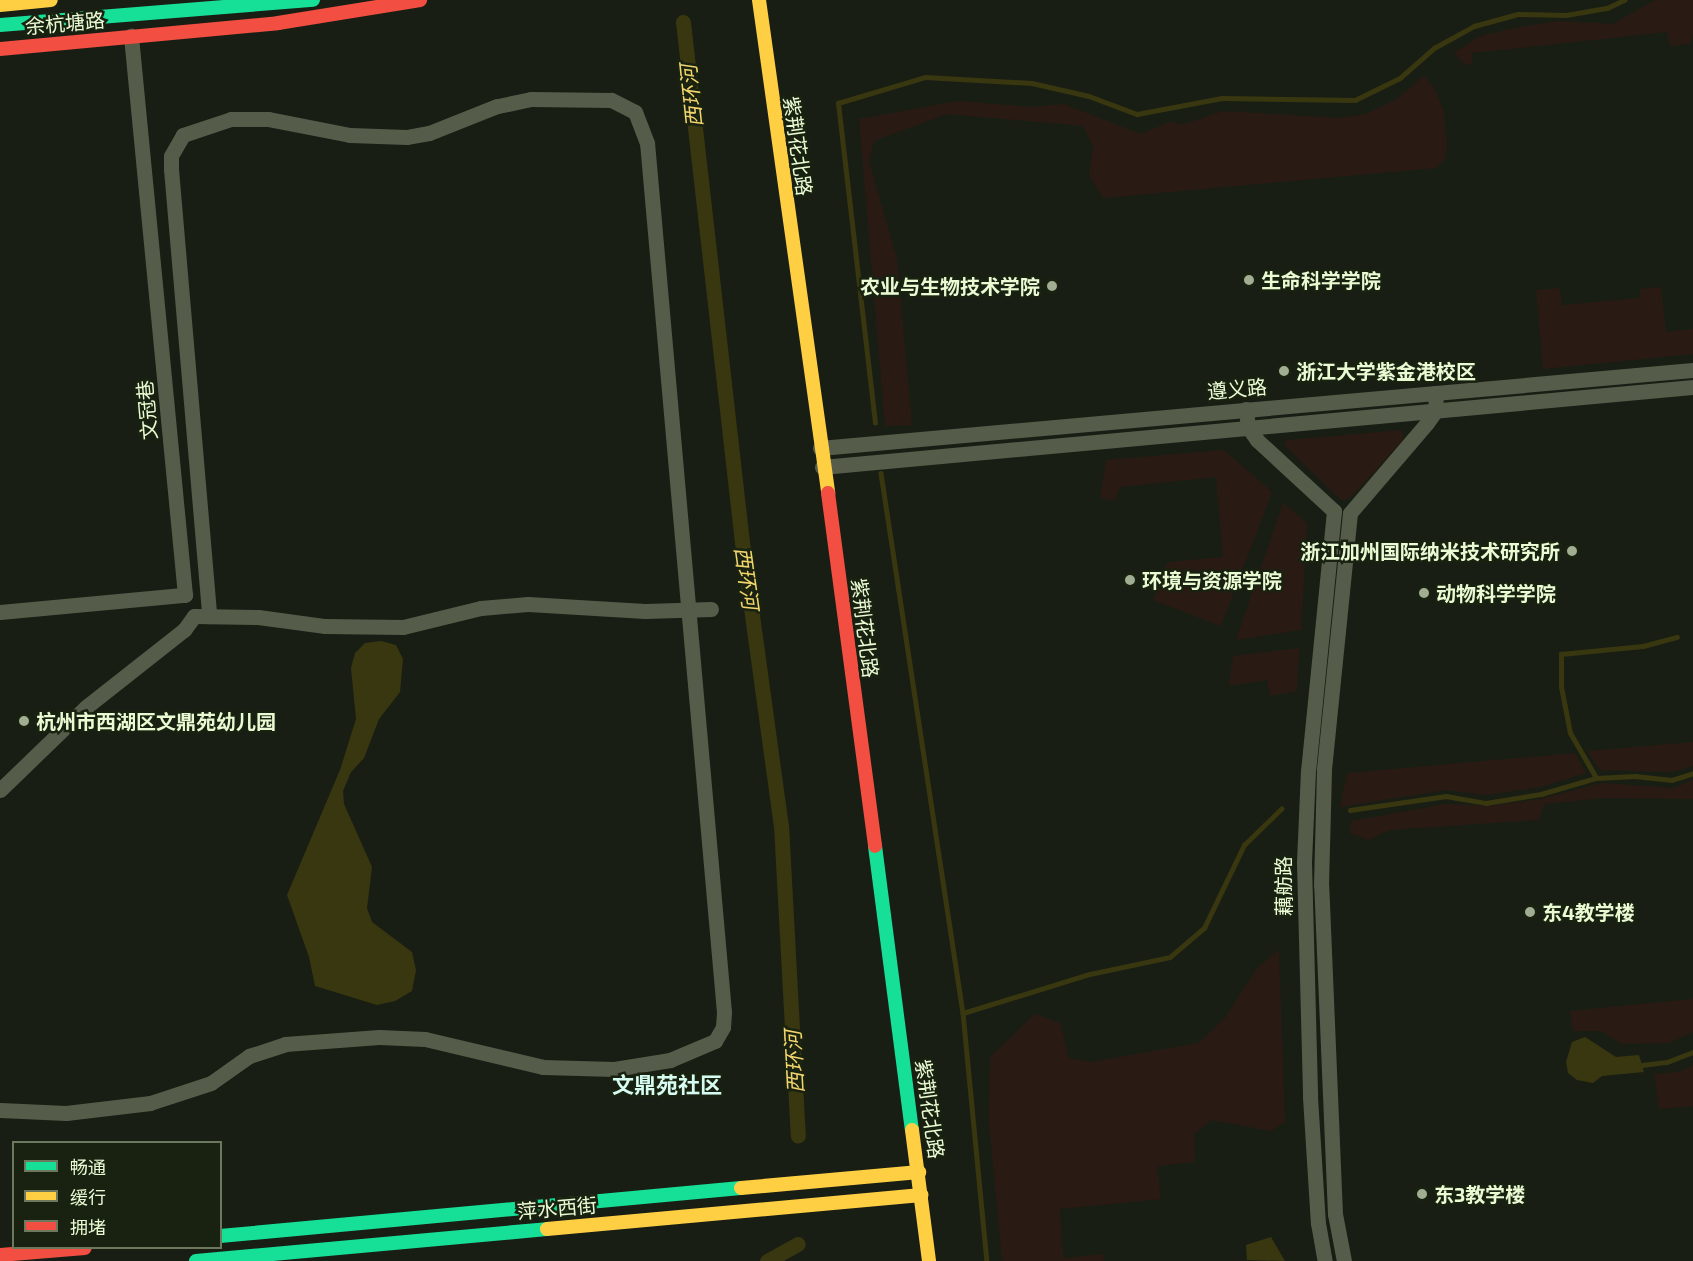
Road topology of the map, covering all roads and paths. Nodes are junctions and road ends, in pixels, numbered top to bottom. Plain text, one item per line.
1 (51, 0) edge
2 (313, 0) edge
3 (420, 0) edge
4 (759, 0) edge
5 (0, 5) edge
6 (0, 25) edge
7 (131, 36) junction
8 (0, 49) edge
9 (1693, 370) edge
10 (1693, 387) edge
11 (1435, 393) junction
12 (1246, 409) junction
13 (1436, 410) junction
14 (1248, 427) junction
15 (820, 448) junction
16 (822, 466) junction
17 (711, 609) dead end
18 (687, 610) junction
19 (0, 612) edge
20 (209, 616) junction
21 (0, 790) edge
22 (0, 1110) edge
23 (919, 1172) junction
24 (921, 1195) junction
25 (222, 1236) edge
26 (73, 1249) edge
27 (0, 1255) edge
28 (196, 1261) edge
29 (929, 1261) edge
30 (1325, 1261) edge
31 (1344, 1261) edge

1 - 5 main road, 余杭塘路
2 - 6 main road, 余杭塘路
3 - 7 main road, 余杭塘路
4 - 15 main road, 紫荆花北路
7 - 8 main road, 余杭塘路
7 - 19 street, 文冠巷
9 - 11 street, 遵义路
10 - 13 street, 遵义路
11 - 12 street, 遵义路
11 - 13 street
12 - 14 street
12 - 15 street, 遵义路
13 - 14 street, 遵义路
13 - 31 street, 藕舫路
14 - 16 street, 遵义路
14 - 30 street, 藕舫路
15 - 16 main road, 紫荆花北路
16 - 23 main road, 紫荆花北路
17 - 18 street
18 - 20 street
18 - 20 street
18 - 22 street
20 - 21 street
23 - 24 main road, 紫荆花北路
23 - 25 main road, 萍水西街
24 - 28 main road, 萍水西街
24 - 29 main road, 紫荆花北路
26 - 27 main road

